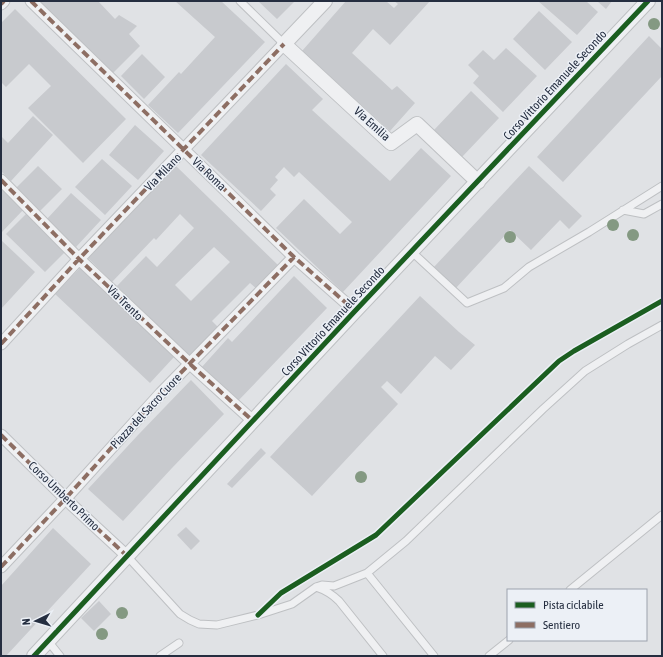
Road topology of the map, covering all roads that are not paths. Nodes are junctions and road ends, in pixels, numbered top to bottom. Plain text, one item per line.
1 (4, 1) edge
2 (31, 1) edge
3 (240, 1) edge
4 (325, 1) edge
5 (648, 1) edge
6 (1, 4) edge
7 (284, 44) junction
8 (184, 150) junction
9 (1, 180) edge
10 (478, 182) junction
11 (662, 186) edge
12 (662, 204) edge
13 (623, 210) junction
14 (412, 252) junction
15 (294, 257) junction
16 (79, 259) junction
17 (355, 312) junction
18 (662, 325) edge
19 (1, 344) edge
20 (190, 364) junction
21 (253, 422) junction
22 (1, 435) edge
23 (66, 498) junction
24 (662, 515) edge
25 (127, 556) junction
26 (1, 567) edge
27 (367, 574) junction
28 (334, 586) junction
29 (316, 587) junction
30 (571, 589) edge
31 (339, 601) junction
32 (48, 641) junction
33 (508, 641) edge
34 (179, 643) dead end
35 (34, 656) edge
36 (60, 656) edge
37 (160, 656) edge
38 (383, 656) edge
39 (434, 656) edge
40 (489, 656) edge

1 - 6 street
2 - 8 street, Via Roma
3 - 7 lane
4 - 7 street, Via Milano
5 - 10 street, Corso Vittorio Emanuele Secondo
7 - 8 street, Via Milano
7 - 10 street, Via Emilia
8 - 15 street, Via Roma
8 - 16 street, Via Milano
9 - 16 street, Via Trento
10 - 14 street, Corso Vittorio Emanuele Secondo
11 - 13 lane
12 - 13 lane
13 - 14 lane
14 - 17 street, Corso Vittorio Emanuele Secondo
15 - 17 street, Via Roma
15 - 20 street, Piazza del Sacro Cuore
16 - 19 street, Via Milano
16 - 20 street, Via Trento
17 - 21 street, Corso Vittorio Emanuele Secondo
18 - 27 lane
20 - 21 street, Via Trento
20 - 23 street, Piazza del Sacro Cuore
21 - 25 street, Corso Vittorio Emanuele Secondo
22 - 23 street, Corso Umberto Primo
23 - 25 street, Corso Umberto Primo
23 - 26 street, Piazza del Sacro Cuore
24 - 30 lane
25 - 29 lane
25 - 32 street, Corso Vittorio Emanuele Secondo
27 - 28 lane
27 - 39 lane
28 - 29 lane
28 - 31 lane
29 - 31 lane
31 - 38 lane
32 - 35 street, Corso Vittorio Emanuele Secondo
32 - 36 lane
33 - 40 lane
34 - 37 lane

